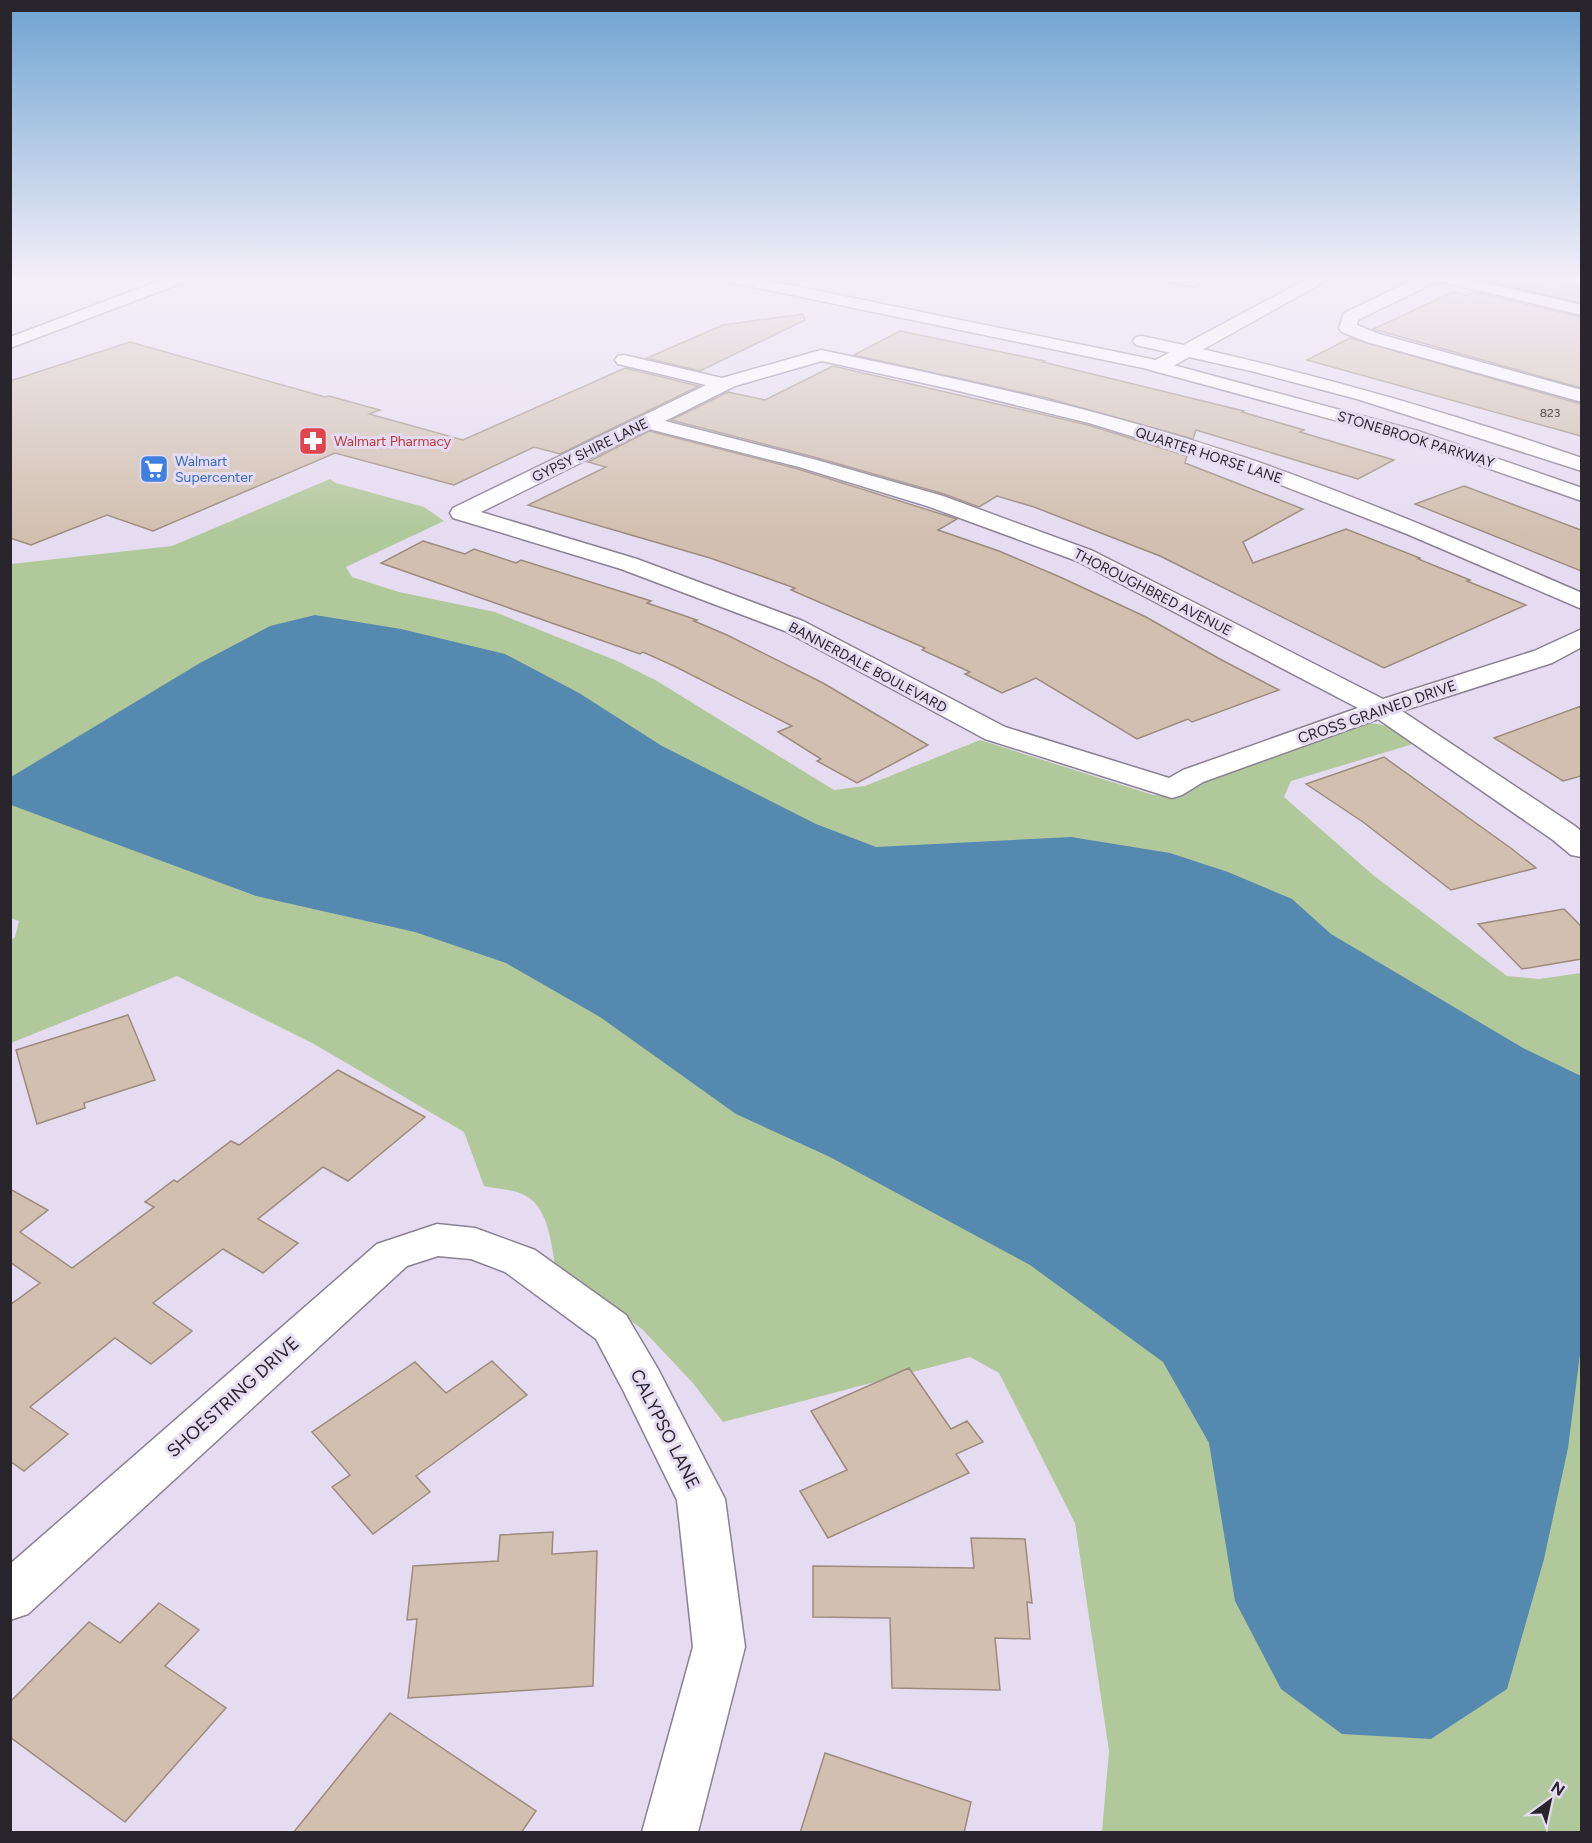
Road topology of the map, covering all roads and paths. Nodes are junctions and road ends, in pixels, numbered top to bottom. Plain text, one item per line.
1 (628, 361) edge
2 (801, 361) edge
3 (849, 361) edge
4 (1138, 361) edge
5 (1168, 361) edge
6 (1230, 361) edge
7 (1456, 361) edge
8 (1159, 366) junction
9 (724, 384) junction
10 (1581, 396) edge
11 (646, 422) junction
12 (1581, 465) edge
13 (1581, 495) edge
14 (461, 513) joint
15 (1581, 602) edge
16 (1581, 637) edge
17 (1381, 709) junction
18 (1172, 789) joint
19 (1576, 836) edge
20 (475, 1244) joint
21 (10, 1597) edge
22 (670, 1833) edge

1 - 9 street
2 - 9 street, GYPSY SHIRE LANE
3 - 15 street, QUARTER HORSE LANE
4 - 8 street, STONEBROOK PARKWAY
5 - 8 street
6 - 12 street, STONEBROOK PARKWAY
7 - 10 street
8 - 13 street, STONEBROOK PARKWAY
9 - 11 street, GYPSY SHIRE LANE
11 - 14 street, GYPSY SHIRE LANE
11 - 17 street, THOROUGHBRED AVENUE
14 - 18 street, BANNERDALE BOULEVARD
16 - 17 street, CROSS GRAINED DRIVE
17 - 18 street, CROSS GRAINED DRIVE
17 - 19 street, THOROUGHBRED AVENUE
20 - 21 street, SHOESTRING DRIVE
20 - 22 street, CALYPSO LANE

